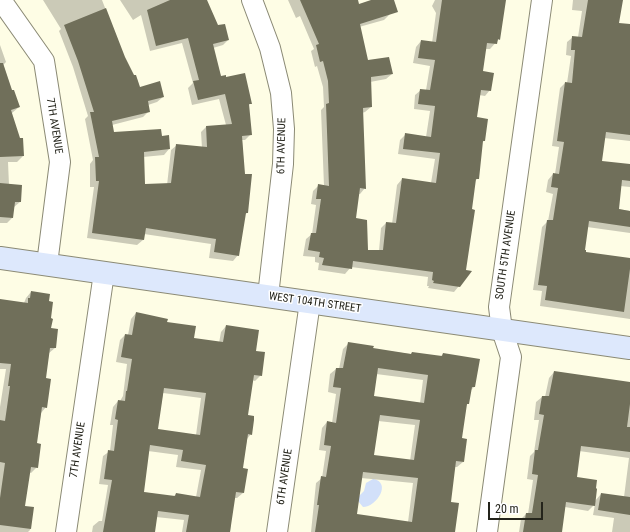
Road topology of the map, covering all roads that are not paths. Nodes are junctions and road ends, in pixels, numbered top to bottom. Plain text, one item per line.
1 (1, 0) edge
2 (252, 0) edge
3 (542, 0) edge
4 (0, 258) edge
5 (47, 264) junction
6 (104, 273) junction
7 (268, 296) junction
8 (310, 302) junction
9 (502, 330) junction
10 (630, 348) edge
11 (66, 532) edge
12 (277, 532) edge
13 (487, 532) edge

1 - 5 street, 7TH AVENUE
2 - 7 street, 6TH AVENUE
3 - 9 street, SOUTH 5TH AVENUE
4 - 5 street, WEST 104TH STREET
5 - 6 street, WEST 104TH STREET
6 - 7 street, WEST 104TH STREET
6 - 11 street, 7TH AVENUE
7 - 8 street, WEST 104TH STREET
8 - 9 street, WEST 104TH STREET
8 - 12 street, 6TH AVENUE
9 - 10 street, WEST 104TH STREET
9 - 13 street, SOUTH 5TH AVENUE

